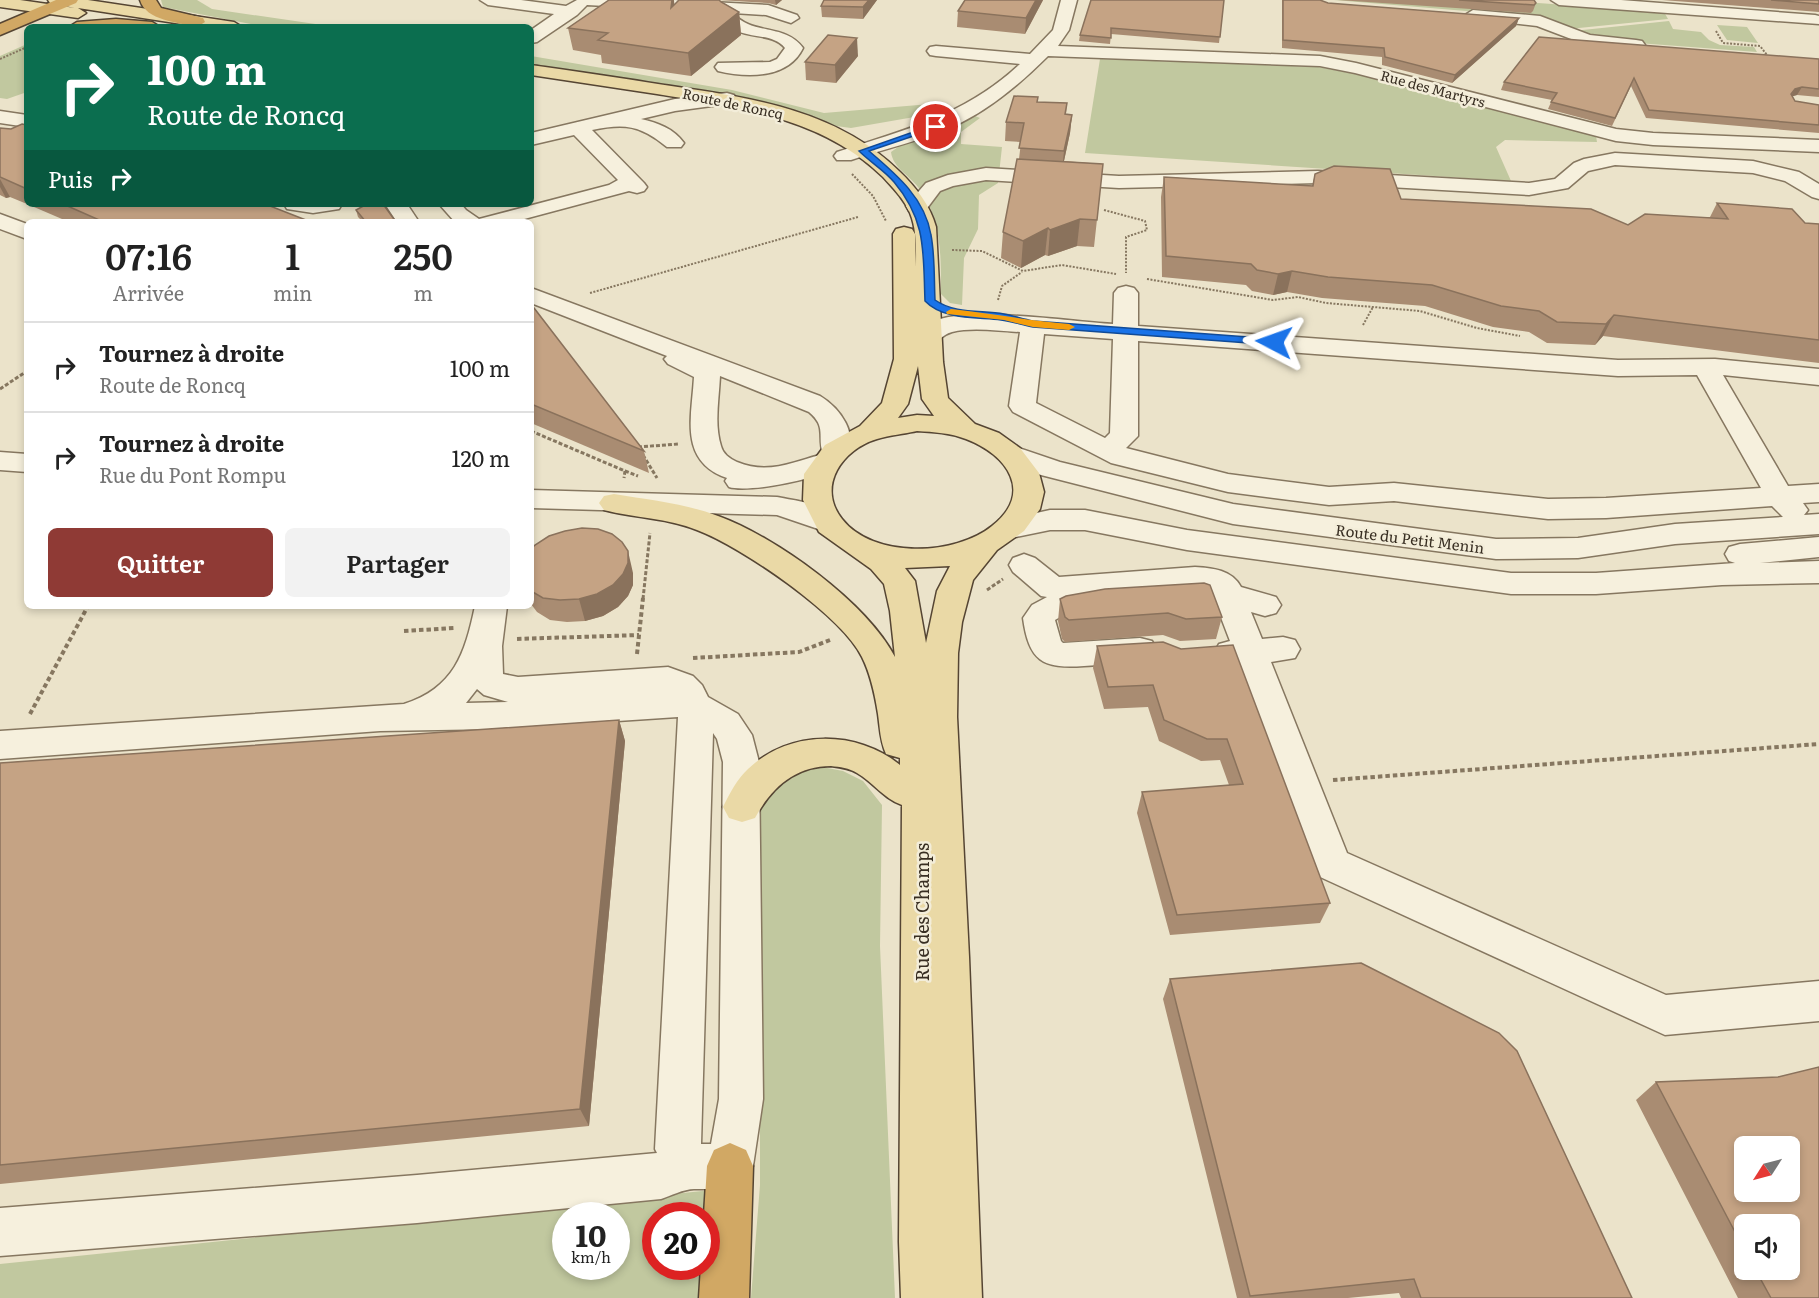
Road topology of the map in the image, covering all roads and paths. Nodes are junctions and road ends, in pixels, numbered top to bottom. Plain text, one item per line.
1 (148, 0) edge
2 (585, 0) edge
3 (1070, 0) edge
4 (1558, 0) edge
5 (497, 1) edge
6 (0, 2) edge
7 (101, 3) edge
8 (642, 3) junction
9 (714, 5) edge
10 (1680, 5) edge
11 (1802, 5) edge
12 (67, 8) edge
13 (571, 12) junction
14 (1454, 14) edge
15 (791, 18) dead end
16 (197, 22) junction
17 (1817, 22) edge
18 (692, 23) edge
19 (49, 24) edge
20 (116, 24) edge
21 (147, 24) edge
22 (212, 24) edge
23 (712, 26) edge
24 (0, 30) edge
25 (742, 30) junction
26 (24, 36) edge
27 (534, 36) edge
28 (0, 46) edge
29 (1652, 46) edge
30 (24, 48) edge
31 (934, 53) dead end
32 (0, 59) edge
33 (1035, 60) junction
34 (724, 67) dead end
35 (534, 70) edge
36 (534, 83) edge
37 (727, 99) junction
38 (675, 105) junction
39 (0, 117) edge
40 (624, 117) junction
41 (24, 121) edge
42 (578, 128) junction
43 (0, 129) edge
44 (24, 133) edge
45 (534, 138) edge
46 (674, 143) dead end
47 (1819, 146) edge
48 (847, 153) junction
49 (1819, 193) edge
50 (917, 206) junction
51 (452, 207) edge
52 (1104, 210) dead end
53 (299, 211) edge
54 (858, 217) dead end
55 (339, 219) edge
56 (465, 219) edge
57 (500, 219) edge
58 (0, 221) edge
59 (888, 225) dead end
60 (24, 231) edge
61 (927, 250) junction
62 (1126, 284) junction
63 (930, 301) junction
64 (544, 304) edge
65 (1373, 307) junction
66 (534, 319) edge
67 (1033, 324) junction
68 (1363, 325) dead end
69 (1124, 331) junction
70 (930, 336) junction
71 (1524, 336) dead end
72 (1705, 367) junction
73 (24, 373) edge
74 (1819, 377) edge
75 (707, 386) junction
76 (0, 389) edge
77 (966, 430) junction
78 (534, 432) edge
79 (869, 432) junction
80 (537, 434) junction
81 (534, 436) edge
82 (1107, 450) junction
83 (830, 456) junction
84 (0, 461) edge
85 (24, 463) edge
86 (1016, 463) junction
87 (760, 478) junction
88 (534, 481) edge
89 (1394, 492) junction
90 (1819, 493) edge
91 (618, 494) junction
92 (1780, 496) junction
93 (534, 499) edge
94 (1468, 501) junction
95 (826, 522) junction
96 (1100, 522) junction
97 (651, 523) dead end
98 (1816, 533) edge
99 (998, 537) junction
100 (1406, 537) junction
101 (1298, 539) junction
102 (858, 546) junction
103 (1474, 546) junction
104 (1024, 565) joint
105 (1819, 572) edge
106 (1228, 595) junction
107 (984, 601) dead end
108 (1265, 605) dead end
109 (86, 609) edge
110 (489, 616) edge
111 (861, 629) junction
112 (404, 631) dead end
113 (639, 635) junction
114 (1267, 650) junction
115 (1169, 652) edge
116 (1207, 654) edge
117 (683, 659) dead end
118 (635, 681) junction
119 (696, 706) junction
120 (403, 717) junction
121 (1819, 744) edge
122 (7, 745) edge
123 (1302, 783) junction
124 (904, 791) junction
125 (742, 807) junction
126 (920, 876) junction
127 (1819, 1001) edge
128 (711, 1166) junction
129 (0, 1232) edge
130 (724, 1298) edge
131 (926, 1298) edge
132 (957, 1298) edge

1 - 16 highway
2 - 8 street
2 - 13 street
3 - 33 street
4 - 10 street
5 - 13 street
6 - 12 main road
7 - 12 highway
7 - 16 main road
8 - 9 street
8 - 18 street
9 - 15 street
9 - 25 street
10 - 17 street
11 - 17 street
12 - 19 highway
12 - 20 highway
12 - 21 main road
12 - 24 highway
13 - 27 street
14 - 29 street
16 - 22 main road
23 - 25 street
25 - 34 street
26 - 28 highway
30 - 32 path
31 - 33 street, Rue des Martyrs
33 - 47 street, Rue des Martyrs
33 - 48 street
35 - 37 main road, Route de Roncq
36 - 38 main road, Route de Roncq
37 - 38 street
37 - 48 main road, Route de Roncq
38 - 40 street
38 - 48 main road, Route de Roncq
39 - 41 street
40 - 42 street
40 - 46 street
42 - 45 street
42 - 57 street
43 - 44 street
48 - 50 main road, Route de Roncq
48 - 59 path
48 - 79 main road, Route de Roncq
49 - 50 street
50 - 61 main road, Route de Roncq
51 - 56 street
52 - 62 path
53 - 55 street
54 - 64 path
58 - 60 street
61 - 62 path
61 - 63 main road, Route de Roncq
62 - 65 path
62 - 69 street
63 - 67 street
63 - 70 main road, Route de Roncq
64 - 75 street
64 - 83 street
65 - 68 path
65 - 71 path
66 - 75 street
67 - 69 street
67 - 70 street
67 - 82 street
69 - 72 street
69 - 82 street
70 - 77 main road, Route de Roncq
72 - 74 street
72 - 92 street
73 - 76 path
75 - 87 street
77 - 79 main road
77 - 86 main road
78 - 80 path
79 - 83 main road
80 - 81 path
80 - 91 path
82 - 89 street
83 - 87 street
83 - 95 main road
84 - 85 street
86 - 99 main road
86 - 100 street, Route du Petit Menin
86 - 101 street
87 - 91 street
88 - 91 street
89 - 94 street
89 - 100 street
90 - 92 street
91 - 93 street
91 - 95 street
91 - 111 main road
92 - 94 street
92 - 98 street
94 - 103 street
95 - 102 main road
96 - 99 street
96 - 101 street
96 - 105 street
97 - 113 path
98 - 101 street
98 - 103 street, Route du Petit Menin
99 - 102 main road
99 - 132 main road, Rue des Champs
100 - 103 street, Route du Petit Menin
102 - 126 main road, Rue des Champs
104 - 106 street
104 - 107 path
106 - 108 street
106 - 114 street
106 - 115 street
109 - 122 path
110 - 112 path
110 - 113 path
110 - 118 street
110 - 120 street
111 - 117 path
111 - 124 main road
113 - 118 path
114 - 116 street
114 - 123 street
118 - 119 street
119 - 120 street
119 - 125 street
119 - 128 street
120 - 122 street
121 - 123 path
123 - 127 street
124 - 125 main road
124 - 126 main road
125 - 128 street
126 - 131 main road, Rue des Champs
128 - 129 street
128 - 130 highway

